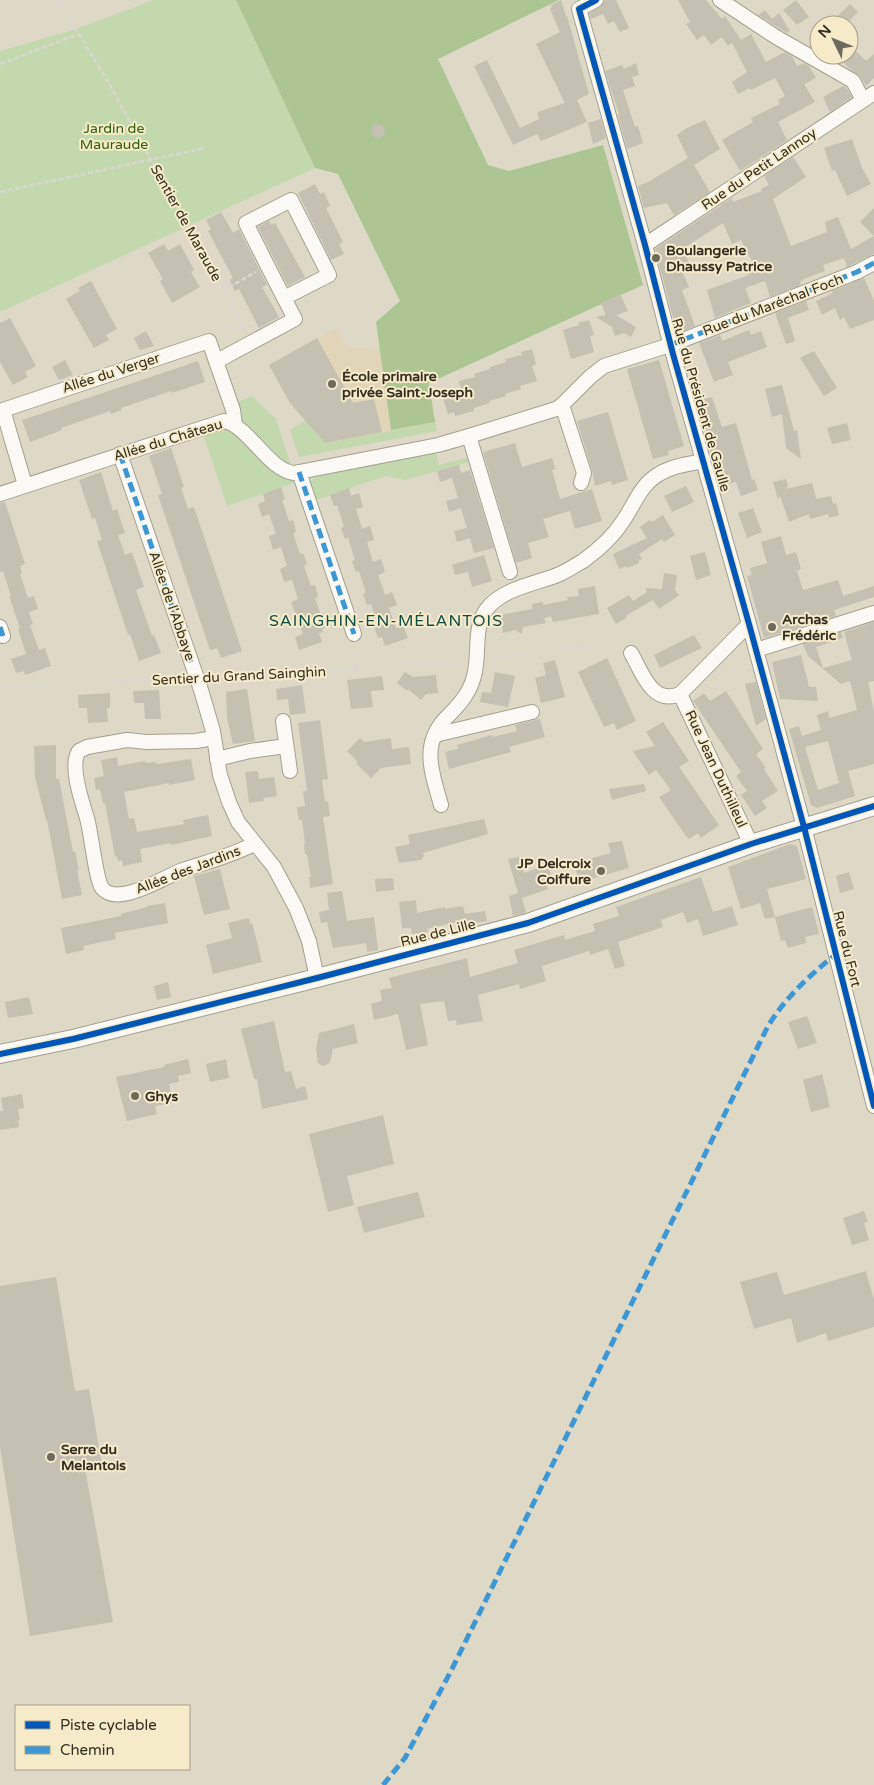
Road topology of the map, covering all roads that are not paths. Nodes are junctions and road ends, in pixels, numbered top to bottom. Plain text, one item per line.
1 (596, 0) edge
2 (720, 0) edge
3 (868, 97) edge
4 (645, 245) junction
5 (874, 263) edge
6 (284, 298) junction
7 (670, 345) junction
8 (217, 361) junction
9 (562, 405) junction
10 (235, 425) junction
11 (469, 436) junction
12 (120, 454) junction
13 (703, 461) junction
14 (299, 472) junction
15 (580, 483) dead end
16 (25, 485) junction
17 (0, 494) edge
18 (510, 572) dead end
19 (874, 613) edge
20 (749, 624) junction
21 (354, 634) road end
22 (756, 650) junction
23 (631, 653) road end
24 (680, 694) junction
25 (532, 712) dead end
26 (283, 721) dead end
27 (435, 735) junction
28 (214, 738) junction
29 (286, 746) junction
30 (217, 759) junction
31 (290, 771) dead end
32 (441, 805) dead end
33 (874, 806) edge
34 (804, 827) junction
35 (254, 844) junction
36 (751, 844) junction
37 (317, 978) junction
38 (0, 1054) edge
39 (874, 1106) edge

1 - 4 street, Rue du Président de Gaulle
2 - 3 street
3 - 4 street, Rue du Petit Lannoy
4 - 7 street, Rue du Président de Gaulle
5 - 7 street, Rue du Maréchal Foch
6 - 6 street
6 - 8 street
7 - 9 street
7 - 13 street, Rue du Président de Gaulle
8 - 10 street
8 - 16 street, Allée du Verger
9 - 11 street
9 - 15 street
10 - 12 street, Allée du Château
10 - 14 street, Allée du Château
11 - 14 street
11 - 18 street
12 - 16 street, Allée du Château
12 - 28 street, Allée de l'Abbaye
13 - 20 street, Rue du Président de Gaulle
13 - 27 street
14 - 21 street
16 - 17 street, Allée du Château
19 - 22 street
20 - 22 street, Rue du Président de Gaulle
20 - 24 street, Rue Jean Duthilleul
22 - 34 street, Rue du Président de Gaulle
23 - 24 street, Rue Jean Duthilleul
24 - 36 street, Rue Jean Duthilleul
25 - 27 street
26 - 29 street
27 - 32 street
28 - 30 street, Allée de l'Abbaye
28 - 35 street, Allée des Jardins
29 - 30 street
29 - 31 street
30 - 35 street, Allée de l'Abbaye
33 - 34 main road, Rue de Lille
34 - 36 main road, Rue de Lille
34 - 39 street, Rue du Fort
35 - 37 street, Allée de l'Abbaye
36 - 37 main road, Rue de Lille
37 - 38 main road, Rue de Lille

